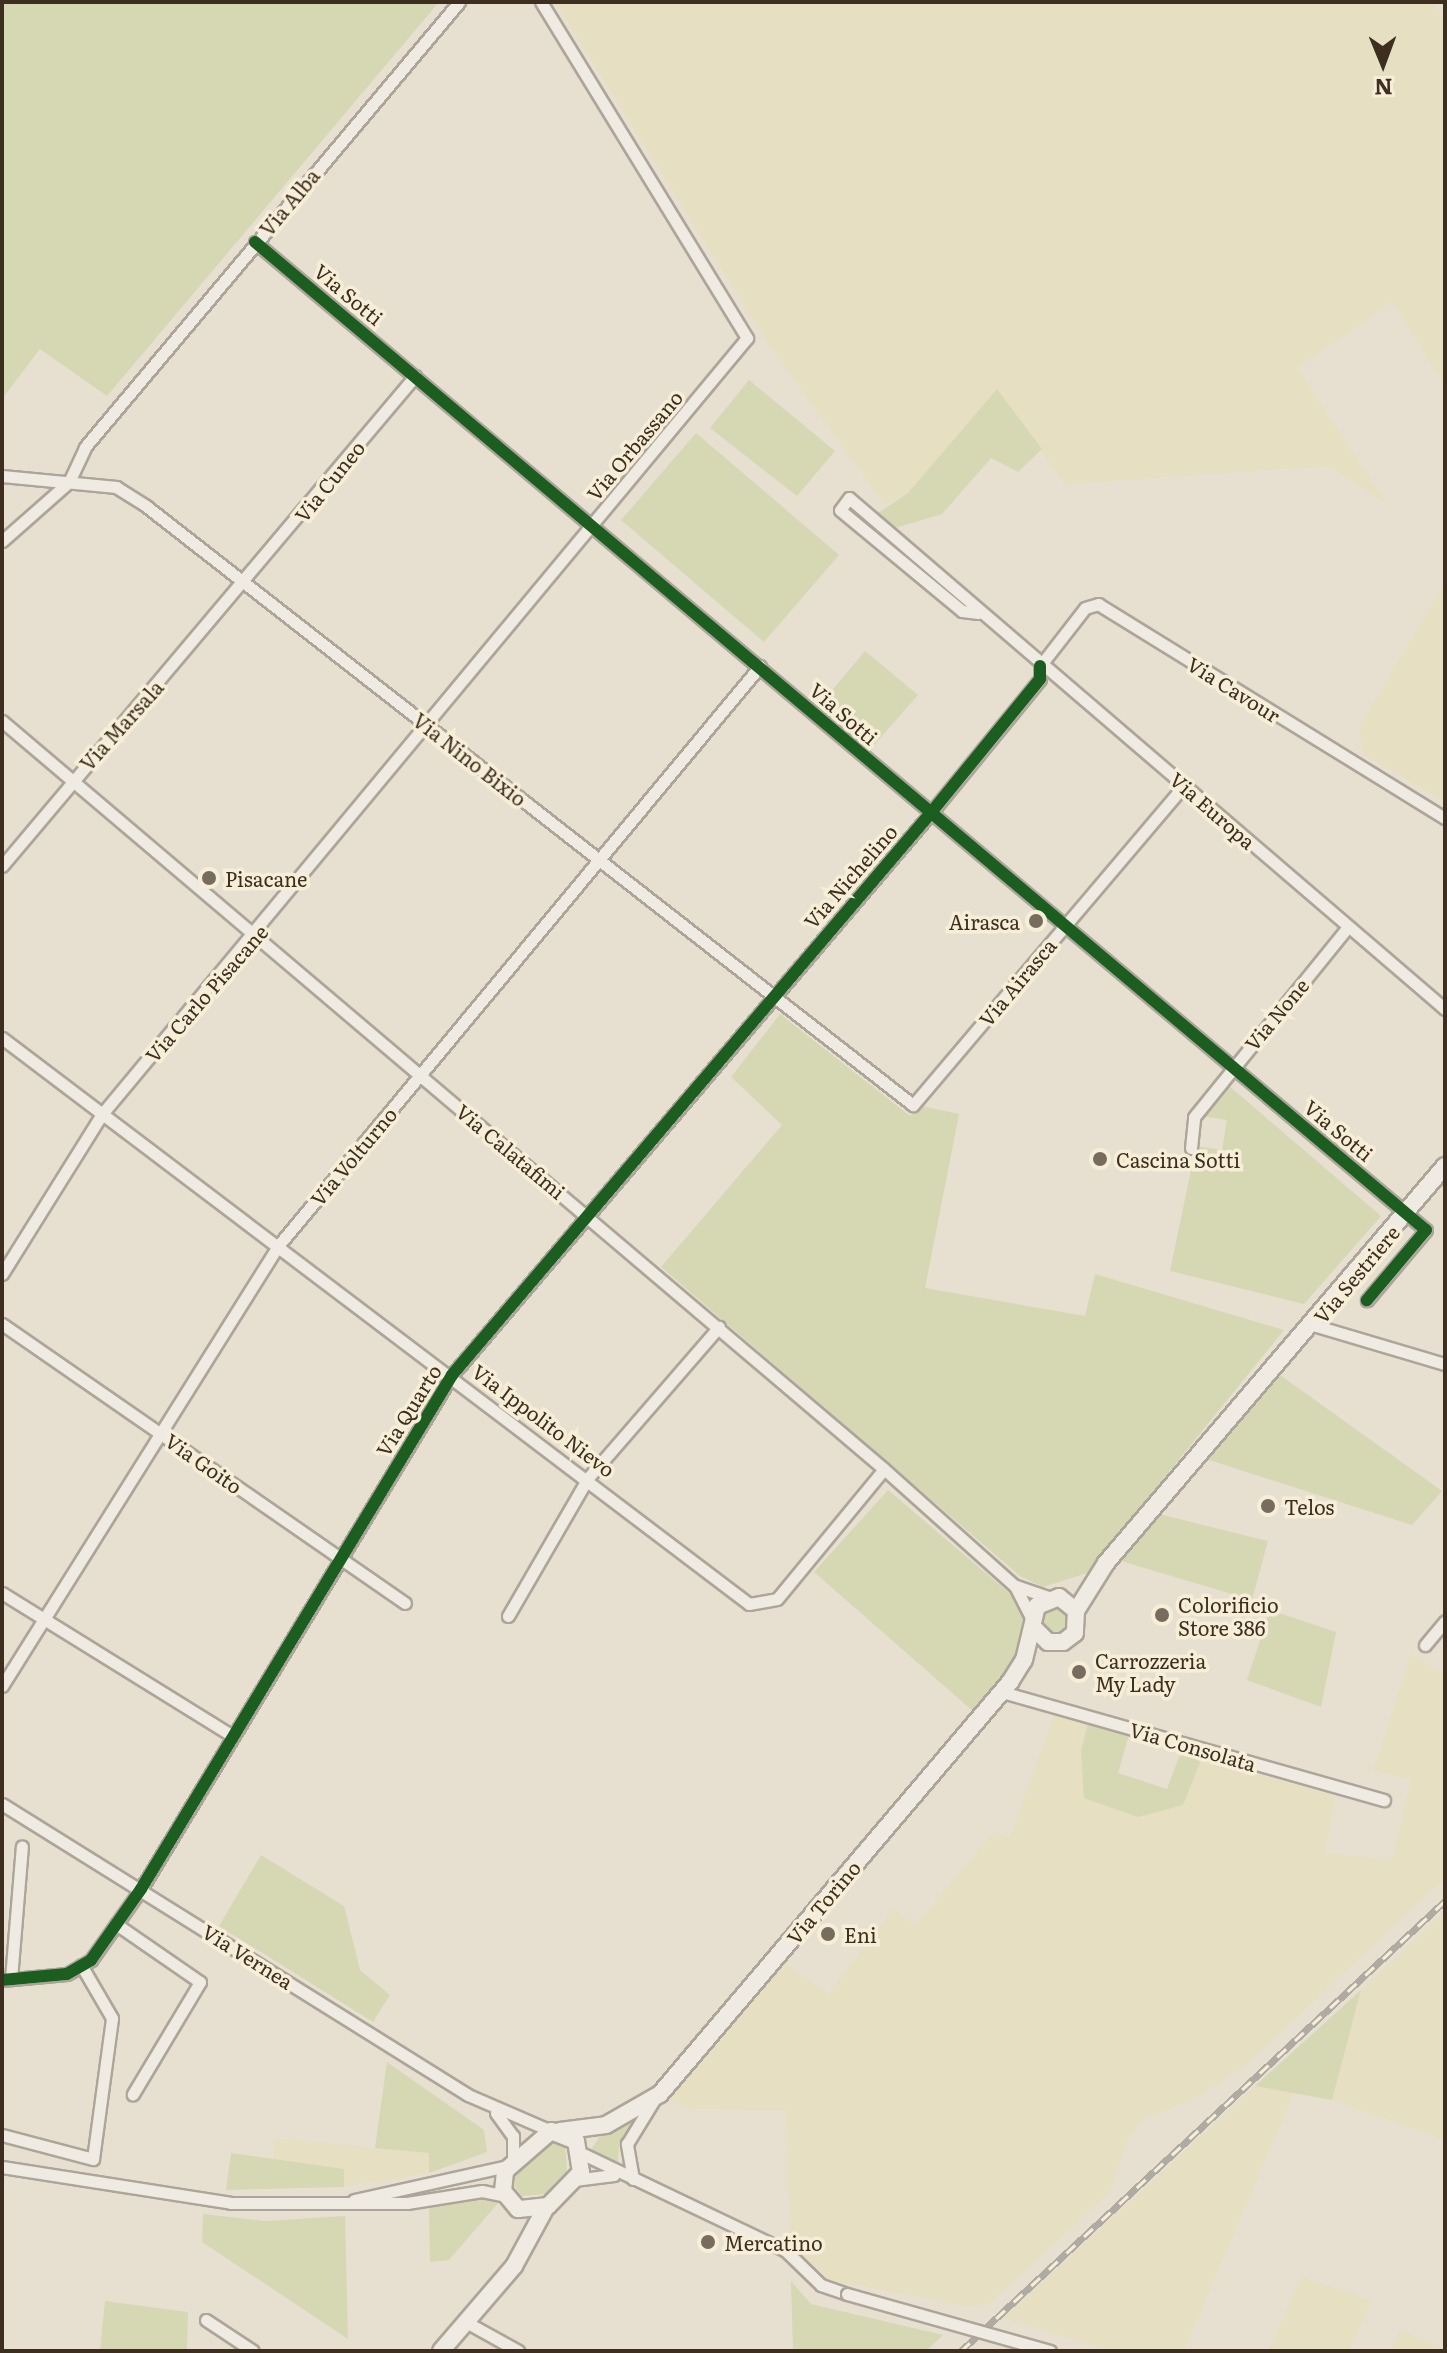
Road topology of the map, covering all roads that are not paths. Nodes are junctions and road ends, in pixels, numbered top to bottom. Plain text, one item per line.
1 (459, 2) edge
2 (541, 2) edge
3 (255, 242) junction
4 (415, 376) junction
5 (2, 476) edge
6 (69, 482) junction
7 (593, 525) junction
8 (2, 541) edge
9 (244, 587) junction
10 (978, 613) junction
11 (760, 666) junction
12 (1040, 666) junction
13 (2, 721) edge
14 (429, 725) junction
15 (71, 781) junction
16 (1184, 785) junction
17 (930, 814) junction
18 (1445, 818) edge
19 (599, 860) junction
20 (2, 866) edge
21 (1066, 925) junction
22 (1348, 927) junction
23 (254, 937) junction
24 (772, 997) junction
25 (1445, 1009) edge
26 (2, 1038) edge
27 (1233, 1066) junction
28 (419, 1075) junction
29 (913, 1105) joint
30 (102, 1114) junction
31 (1191, 1148) dead end
32 (1445, 1166) edge
33 (1407, 1213) junction
34 (592, 1219) junction
35 (278, 1246) junction
36 (2, 1274) edge
37 (1367, 1300) dead end
38 (2, 1324) edge
39 (1313, 1325) junction
40 (719, 1327) junction
41 (1445, 1364) edge
42 (452, 1375) junction
43 (1266, 1381) joint
44 (161, 1433) junction
45 (884, 1469) junction
46 (588, 1478) junction
47 (341, 1558) junction
48 (1096, 1576) junction
49 (1015, 1586) junction
50 (2, 1593) edge
51 (1055, 1598) junction
52 (405, 1603) dead end
53 (1076, 1611) junction
54 (508, 1616) dead end
55 (44, 1620) junction
56 (1445, 1621) edge
57 (1033, 1623) junction
58 (1056, 1643) junction
59 (1425, 1645) dead end
60 (1024, 1660) junction
61 (2, 1686) edge
62 (1002, 1692) junction
63 (233, 1736) junction
64 (1384, 1800) dead end
65 (2, 1804) edge
66 (22, 1846) dead end
67 (141, 1889) junction
68 (116, 1924) junction
69 (81, 1965) junction
70 (7, 1979) edge
71 (133, 2094) dead end
72 (654, 2100) junction
73 (493, 2109) junction
74 (606, 2125) junction
75 (555, 2131) junction
76 (2, 2135) edge
77 (582, 2152) junction
78 (510, 2162) junction
79 (2, 2167) edge
80 (615, 2175) junction
81 (633, 2179) junction
82 (574, 2180) junction
83 (509, 2201) junction
84 (342, 2203) junction
85 (548, 2206) junction
86 (520, 2245) junction
87 (206, 2320) dead end
88 (466, 2322) junction
89 (253, 2351) edge
90 (441, 2351) edge
91 (518, 2351) edge
92 (1050, 2351) edge

1 - 3 street, Via Alba
2 - 7 street, Via Orbassano
3 - 4 street, Via Sotti
3 - 6 street, Via Alba
4 - 7 street, Via Sotti
4 - 9 street, Via Cuneo
5 - 6 street, Via Nino Bixio
6 - 8 street
6 - 9 street, Via Nino Bixio
7 - 11 street, Via Sotti
7 - 14 street, Via Orbassano
9 - 14 street, Via Nino Bixio
9 - 15 street, Via Marsala
10 - 10 street, Via Europa
10 - 12 street, Via Europa
11 - 17 street, Via Sotti
11 - 19 street, Via Volturno
12 - 16 street, Via Europa
12 - 17 street, Via Nichelino
12 - 18 street, Via Cavour
13 - 15 street, Via Calatafimi
14 - 19 street, Via Nino Bixio
14 - 23 street, Via Carlo Pisacane
15 - 20 street, Via Marsala
15 - 23 street, Via Calatafimi
16 - 21 street, Via Airasca
16 - 22 street, Via Europa
17 - 21 street, Via Sotti
17 - 24 street, Via Nichelino
19 - 24 street, Via Nino Bixio
19 - 28 street, Via Volturno
21 - 27 street, Via Sotti
21 - 29 street, Via Airasca
22 - 25 street, Via Europa
22 - 27 street, Via None
23 - 28 street, Via Calatafimi
23 - 30 street, Via Carlo Pisacane
24 - 29 street, Via Nino Bixio
24 - 34 street, Via Quarto
26 - 30 street, Via Ippolito Nievo
27 - 31 street, Via None
27 - 33 street, Via Sotti
28 - 34 street, Via Calatafimi
28 - 35 street, Via Volturno
30 - 35 street, Via Ippolito Nievo
30 - 36 street, Via Carlo Pisacane
32 - 33 main road, Via Sestriere
33 - 37 street
33 - 39 main road, Via Sestriere
34 - 40 street, Via Calatafimi
34 - 42 street, Via Quarto
35 - 42 street, Via Ippolito Nievo
35 - 44 street, Via Volturno
38 - 44 street, Via Goito
39 - 41 street
39 - 43 main road, Via Sestriere
40 - 45 street, Via Calatafimi
40 - 46 street
42 - 46 street, Via Ippolito Nievo
42 - 47 street, Via Quarto
43 - 48 main road, Via Torino
44 - 47 street, Via Goito
44 - 55 street, Via Volturno
45 - 46 street, Via Ippolito Nievo
45 - 49 street, Via Calatafimi
46 - 54 street
47 - 52 street, Via Goito
47 - 63 street, Via Quarto
48 - 51 main road, Via Torino
48 - 53 main road, Via Torino
49 - 51 street, Via Calatafimi
49 - 57 street, Via Calatafimi
50 - 55 street
51 - 53 main road
51 - 57 main road, Via Torino
53 - 58 main road, Via Torino
55 - 61 street, Via Volturno
55 - 63 street
56 - 59 street
57 - 58 main road
57 - 60 main road, Via Torino
58 - 60 main road, Via Torino
60 - 62 main road, Via Torino
62 - 64 street, Via Consolata
62 - 72 main road, Via Torino
63 - 67 street, Via Quarto
65 - 67 street, Via Vernea
66 - 70 street
67 - 68 street, Via Quarto
67 - 73 street, Via Vernea
68 - 69 street, Via Quarto
68 - 71 street
69 - 70 street
69 - 76 street
72 - 74 main road, Via Torino
72 - 81 street
73 - 75 street, Via Vernea
73 - 78 street
74 - 75 main road
74 - 77 main road
75 - 77 main road
75 - 78 main road
77 - 80 street
77 - 82 main road
78 - 83 main road
78 - 84 street
79 - 84 street
80 - 81 street
80 - 82 street
81 - 92 street, bridge
82 - 85 main road
83 - 84 street
83 - 85 main road
83 - 86 main road
85 - 86 main road
86 - 88 main road
87 - 89 street
88 - 90 main road
88 - 91 street

